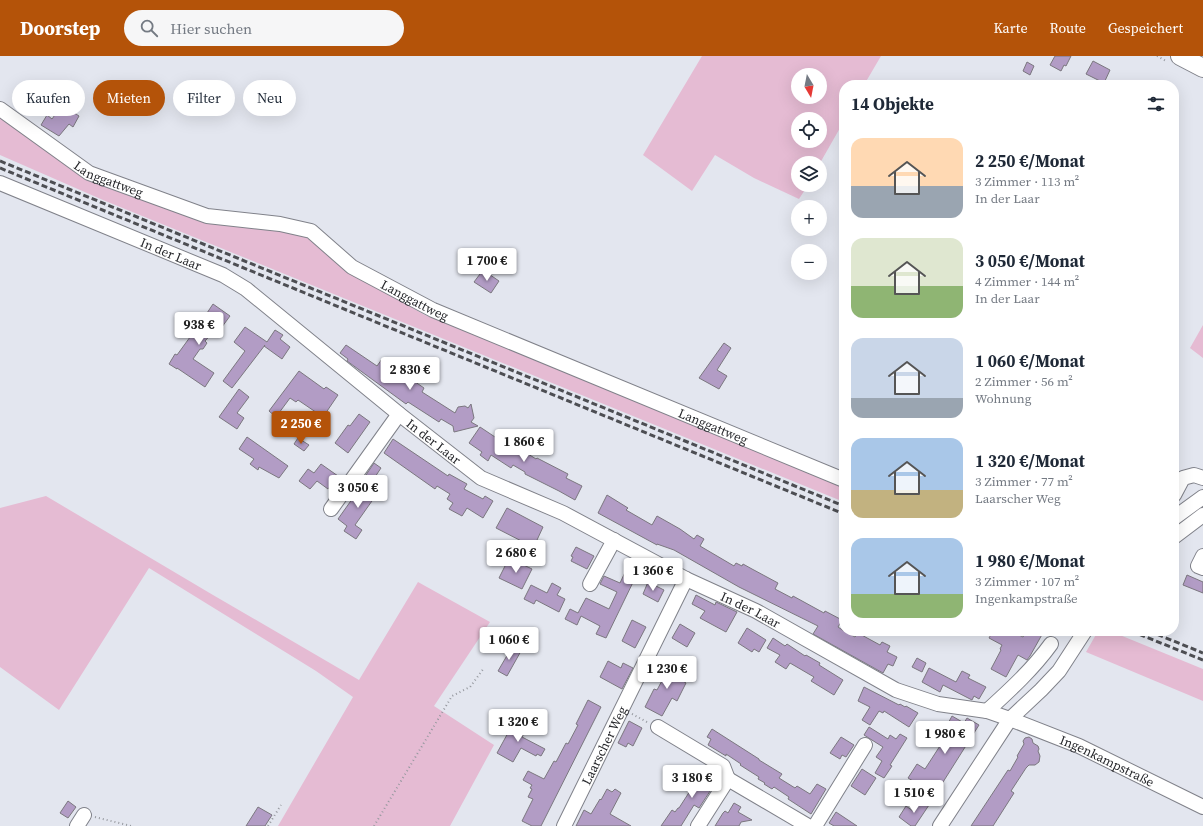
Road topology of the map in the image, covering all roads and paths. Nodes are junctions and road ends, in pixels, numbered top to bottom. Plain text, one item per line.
1 (1180, 56) edge
2 (1203, 68) edge
3 (0, 109) edge
4 (0, 183) edge
5 (399, 414) junction
6 (839, 478) edge
7 (1203, 478) edge
8 (1179, 486) edge
9 (1203, 497) edge
10 (331, 509) dead end
11 (1179, 514) edge
12 (1203, 515) edge
13 (1179, 533) edge
14 (614, 540) junction
15 (1203, 556) edge
16 (1203, 568) edge
17 (686, 579) junction
18 (590, 584) dead end
19 (1082, 636) edge
20 (1051, 644) dead end
21 (484, 668) dead end
22 (622, 708) junction
23 (987, 711) junction
24 (1010, 719) junction
25 (658, 727) joint
26 (865, 745) dead end
27 (728, 779) junction
28 (281, 805) dead end
29 (1203, 807) edge
30 (80, 820) edge
31 (131, 826) edge
32 (268, 826) edge
33 (374, 826) edge
34 (564, 826) edge
35 (698, 826) edge
36 (808, 826) edge
37 (814, 826) edge
38 (940, 826) edge

1 - 2 main road
3 - 6 street, Langgattweg
4 - 5 street, In der Laar
5 - 10 street, In der Laar
5 - 14 street, In der Laar
7 - 8 street
9 - 11 street
12 - 13 street
14 - 17 street, In der Laar
14 - 18 street
15 - 16 street
17 - 22 street, Laarscher Weg
17 - 23 street, In der Laar
19 - 24 street
20 - 23 street
21 - 33 path
22 - 25 path
22 - 34 street, Laarscher Weg
23 - 24 street, In der Laar
24 - 29 street, Ingenkampstraße
24 - 38 street
25 - 27 street
26 - 37 street
27 - 35 street
27 - 36 street
28 - 32 path
30 - 31 path

